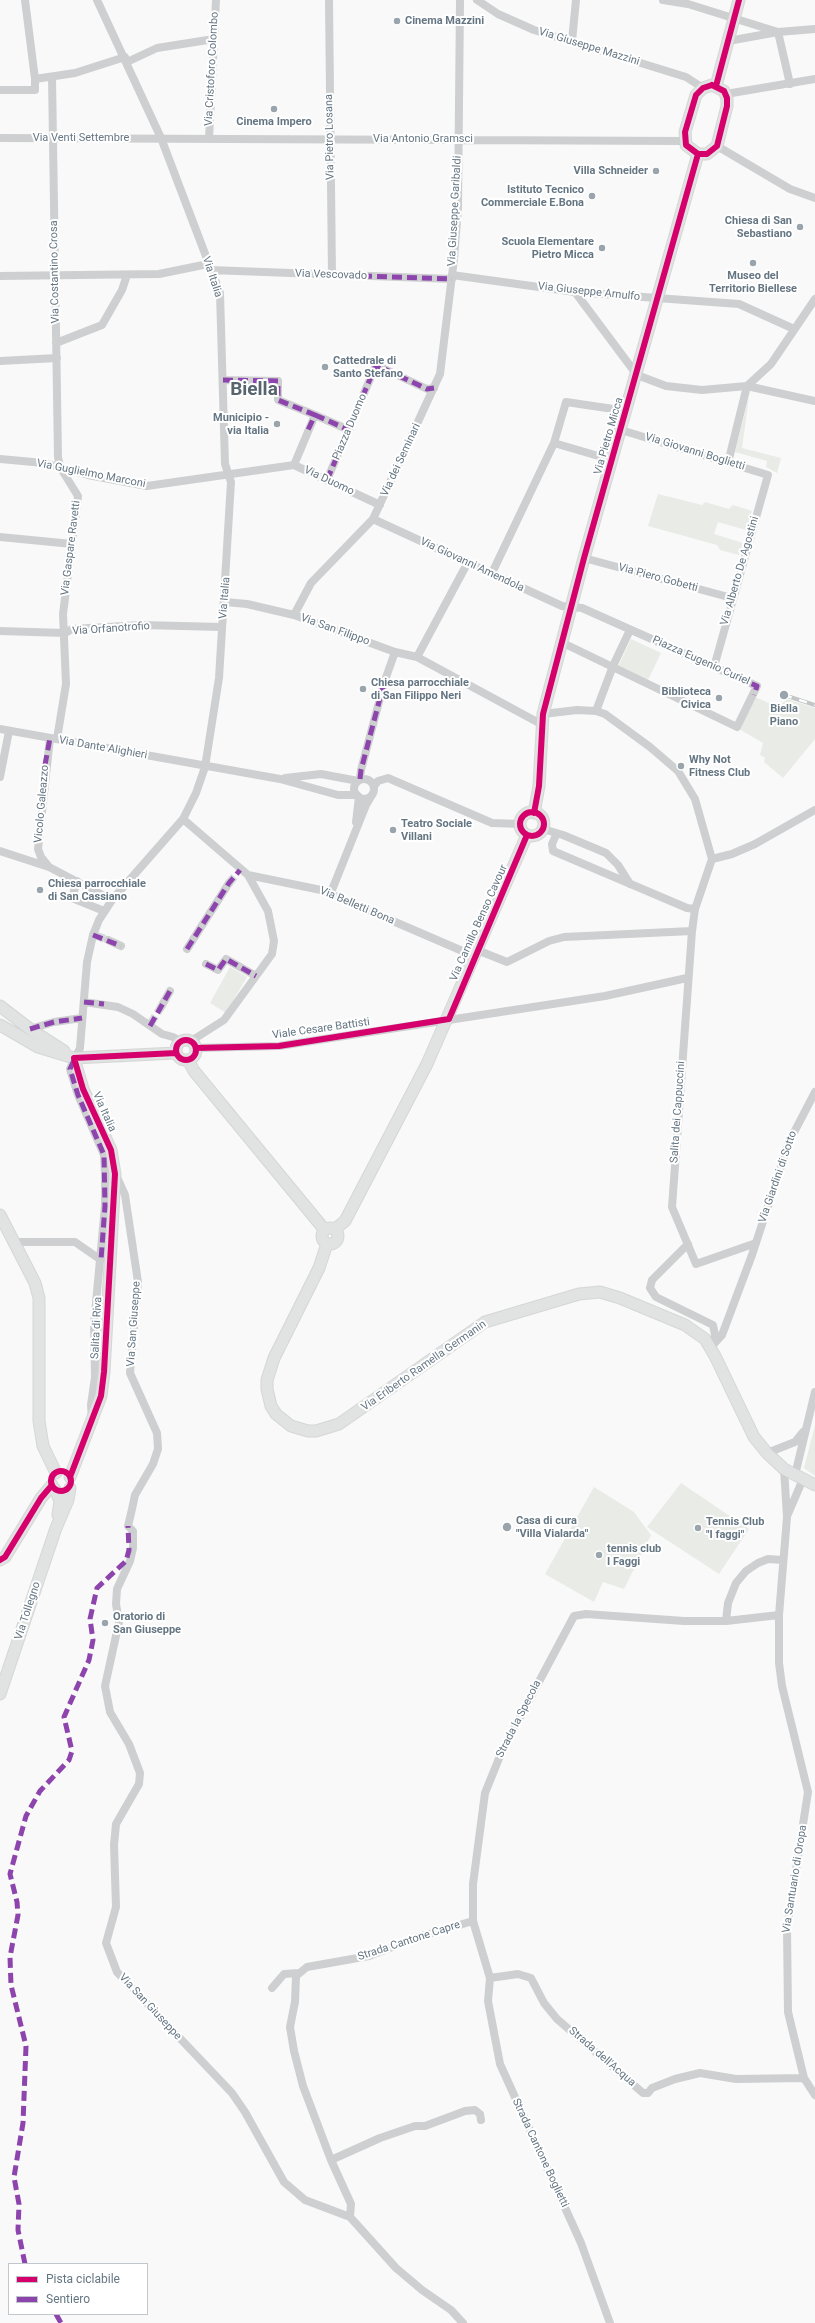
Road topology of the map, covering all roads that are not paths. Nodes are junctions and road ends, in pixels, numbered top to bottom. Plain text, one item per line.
1 (25, 0) edge
2 (97, 0) edge
3 (216, 0) edge
4 (330, 0) edge
5 (460, 0) edge
6 (477, 0) edge
7 (576, 0) edge
8 (663, 0) edge
9 (739, 0) edge
10 (734, 18) junction
11 (815, 29) edge
12 (778, 32) junction
13 (214, 38) junction
14 (572, 41) junction
15 (728, 41) junction
16 (126, 59) junction
17 (52, 77) junction
18 (35, 79) junction
19 (815, 79) edge
20 (790, 84) junction
21 (716, 86) junction
22 (703, 88) junction
23 (0, 90) edge
24 (726, 94) junction
25 (0, 138) edge
26 (53, 138) junction
27 (161, 138) junction
28 (209, 139) junction
29 (458, 139) junction
30 (330, 140) junction
31 (685, 141) junction
32 (717, 146) junction
33 (698, 154) junction
34 (815, 198) edge
35 (209, 267) junction
36 (127, 275) junction
37 (332, 275) junction
38 (0, 276) edge
39 (55, 276) junction
40 (452, 277) junction
41 (575, 292) junction
42 (659, 300) junction
43 (814, 301) edge
44 (794, 329) junction
45 (56, 343) junction
46 (57, 358) junction
47 (0, 361) edge
48 (637, 375) junction
49 (223, 380) junction
50 (747, 386) junction
51 (434, 388) junction
52 (815, 401) edge
53 (627, 411) junction
54 (315, 414) junction
55 (350, 430) junction
56 (621, 430) junction
57 (554, 443) junction
58 (0, 459) edge
59 (612, 460) junction
60 (728, 463) junction
61 (294, 465) junction
62 (60, 467) junction
63 (228, 474) junction
64 (768, 475) joint
65 (327, 480) junction
66 (380, 505) junction
67 (373, 519) junction
68 (0, 537) edge
69 (72, 544) junction
70 (584, 558) junction
71 (468, 562) junction
72 (492, 573) junction
73 (732, 598) junction
74 (225, 602) junction
75 (572, 608) junction
76 (294, 615) junction
77 (222, 628) junction
78 (630, 630) junction
79 (0, 631) edge
80 (65, 633) junction
81 (563, 643) junction
82 (395, 652) junction
83 (417, 656) junction
84 (613, 666) junction
85 (714, 667) junction
86 (596, 711) junction
87 (542, 719) junction
88 (0, 729) edge
89 (9, 731) junction
90 (53, 739) junction
91 (205, 767) junction
92 (0, 777) edge
93 (280, 779) junction
94 (359, 780) junction
95 (373, 791) junction
96 (338, 795) junction
97 (358, 796) junction
98 (815, 810) edge
99 (357, 811) junction
100 (534, 813) junction
101 (183, 819) junction
102 (521, 824) junction
103 (543, 829) junction
104 (356, 830) junction
105 (528, 835) junction
106 (556, 835) junction
107 (0, 851) edge
108 (712, 859) junction
109 (49, 867) junction
110 (248, 875) junction
111 (77, 881) junction
112 (229, 883) tunnel mouth
113 (630, 884) junction
114 (330, 895) junction
115 (112, 900) junction
116 (694, 909) junction
117 (104, 911) junction
118 (692, 931) junction
119 (108, 940) tunnel mouth
120 (121, 946) dead end
121 (187, 949) dead end
122 (476, 953) junction
123 (206, 964) dead end
124 (256, 976) junction
125 (687, 978) junction
126 (170, 991) dead end
127 (84, 1002) junction
128 (0, 1006) edge
129 (160, 1007) tunnel mouth
130 (82, 1018) junction
131 (448, 1019) junction
132 (0, 1025) edge
133 (30, 1030) junction
134 (180, 1041) junction
135 (194, 1045) junction
136 (176, 1053) junction
137 (74, 1058) junction
138 (188, 1060) junction
139 (815, 1092) edge
140 (115, 1174) junction
141 (0, 1215) edge
142 (330, 1229) junction
143 (14, 1242) junction
144 (756, 1242) junction
145 (688, 1244) junction
146 (101, 1260) junction
147 (711, 1347) junction
148 (815, 1392) edge
149 (92, 1419) junction
150 (808, 1424) junction
151 (767, 1453) junction
152 (784, 1469) junction
153 (56, 1473) junction
154 (799, 1477) junction
155 (70, 1482) junction
156 (815, 1485) edge
157 (54, 1487) junction
158 (787, 1517) junction
159 (56, 1528) junction
160 (0, 1560) edge
161 (783, 1560) junction
162 (779, 1615) junction
163 (726, 1621) junction
164 (0, 1694) edge
165 (473, 1921) junction
166 (299, 1973) junction
167 (490, 1978) junction
168 (272, 1988) dead end
169 (804, 2078) junction
170 (815, 2095) edge
171 (481, 2120) dead end
172 (331, 2160) junction
173 (350, 2218) junction
174 (463, 2323) edge
175 (610, 2323) edge

1 - 18 street
2 - 16 street, Via Italia
3 - 13 street, Via Cristoforo Colombo
4 - 30 street, Via Pietro Losana
5 - 29 street, Via Giuseppe Garibaldi
6 - 14 street, Via Giuseppe Mazzini
7 - 14 street
8 - 10 street
9 - 10 main road
10 - 12 street
10 - 15 main road
11 - 12 street
12 - 15 street
12 - 20 street
13 - 16 street
13 - 28 street, Via Cristoforo Colombo
14 - 22 street, Via Giuseppe Mazzini
15 - 21 main road
16 - 17 street
16 - 27 street, Via Italia
17 - 18 street
17 - 26 street, Via Costantino Crosa
18 - 23 street
19 - 20 street
20 - 24 street
21 - 22 main road
21 - 24 main road
22 - 31 main road
24 - 32 main road
25 - 26 street, Via Venti Settembre
26 - 27 street, Via Venti Settembre
26 - 39 street, Via Costantino Crosa
27 - 28 street, Via Antonio Gramsci
27 - 35 street, Via Italia
28 - 30 street, Via Antonio Gramsci
29 - 30 street, Via Antonio Gramsci
29 - 31 street, Via Antonio Gramsci
29 - 40 street, Via Giuseppe Garibaldi
30 - 37 street, Via Pietro Losana
31 - 33 main road
32 - 33 main road
32 - 34 street
33 - 42 main road, Via Pietro Micca
35 - 36 street, Via Vescovado
35 - 37 street, Via Vescovado
35 - 49 street, Via Italia
36 - 39 street, Via Vescovado
36 - 45 street
37 - 40 street, Via Vescovado
38 - 39 street, Via Vescovado
39 - 45 street, Via Costantino Crosa
40 - 41 street, Via Giuseppe Arnulfo
40 - 51 street, Via dei Seminari
41 - 42 street, Via Giuseppe Arnulfo
41 - 48 street
42 - 44 street, Via Giuseppe Arnulfo
42 - 48 main road, Via Pietro Micca
43 - 44 street
44 - 50 street
45 - 46 street, Via Costantino Crosa
46 - 47 street
46 - 62 street, Via Costantino Crosa
48 - 50 street
48 - 53 main road, Via Pietro Micca
49 - 54 street
49 - 63 street, Via Italia
50 - 52 street
50 - 60 street
51 - 55 street, Piazza Duomo
51 - 66 street, Via dei Seminari
53 - 56 main road, Via Pietro Micca
53 - 57 street
54 - 55 street
54 - 61 street
55 - 65 street, Piazza Duomo
56 - 59 main road, Via Pietro Micca
56 - 60 street, Via Giovanni Boglietti
57 - 59 street
57 - 72 street
58 - 62 street, Via Guglielmo Marconi
59 - 70 main road, Via Pietro Micca
60 - 64 street, Via Giovanni Boglietti
61 - 63 street, Via Duomo
61 - 65 street, Via Duomo
62 - 63 street, Via Guglielmo Marconi
62 - 69 street, Via Gaspare Ravetti
63 - 74 street, Via Italia
64 - 73 street, Via Alberto De Agostini
65 - 66 street, Via Duomo
66 - 67 street, Via dei Seminari
67 - 71 street, Via Giovanni Amendola
67 - 76 street, Via dei Seminari
68 - 69 street
69 - 80 street, Via Gaspare Ravetti
70 - 73 street, Via Piero Gobetti
70 - 75 main road, Via Pietro Micca
71 - 72 street, Via Giovanni Amendola
71 - 83 street
72 - 75 street, Via Giovanni Amendola
73 - 85 street, Via Alberto De Agostini
74 - 76 street, Via San Filippo
74 - 77 street, Via Italia
75 - 78 street, Piazza Eugenio Curiel
75 - 81 main road, Via Pietro Micca
76 - 82 street, Via San Filippo
77 - 80 street, Via Orfanotrofio
77 - 91 street, Via Italia
78 - 84 street
78 - 85 street, Piazza Eugenio Curiel
79 - 80 street, Via Orfanotrofio
80 - 90 street, Vicolo Galeazzo
81 - 84 street, Piazza Eugenio Curiel
81 - 87 main road, Via Pietro Micca
82 - 83 street, Via San Filippo
82 - 94 street
83 - 87 street, Via San Filippo
84 - 85 street, Piazza Eugenio Curiel
84 - 86 street
86 - 87 street
86 - 108 street
87 - 100 main road, Via Pietro Micca
88 - 89 street, Via Dante Alighieri
89 - 90 street, Via Dante Alighieri
89 - 92 street
90 - 91 street, Via Dante Alighieri
90 - 109 street, Vicolo Galeazzo
91 - 93 street, Via Dante Alighieri
91 - 101 street, Via Italia
93 - 94 street
93 - 96 street
94 - 95 street
94 - 97 street
95 - 97 street
95 - 102 street
95 - 104 street
96 - 97 street
96 - 99 street
97 - 99 street
98 - 108 street
99 - 104 street
100 - 102 main road
100 - 103 main road
101 - 110 street, Via Belletti Bona
101 - 115 street, Via Italia
102 - 105 main road
103 - 105 main road
103 - 106 street
104 - 114 street
105 - 122 main road, Via Camillo Benso Cavour
106 - 113 street
106 - 113 street
107 - 109 street
108 - 116 street, Salita dei Cappuccini
109 - 111 street
110 - 114 street, Via Belletti Bona
110 - 124 street
111 - 115 street
111 - 117 street
112 - 121 street
113 - 116 street
114 - 122 street, Via Belletti Bona
115 - 117 street, Via Italia
116 - 118 street, Salita dei Cappuccini
117 - 127 street, Via Italia
118 - 122 street, Via Belletti Bona
118 - 125 street, Salita dei Cappuccini
119 - 120 street
122 - 131 main road, Via Camillo Benso Cavour
123 - 124 street
124 - 135 street
125 - 131 street, Viale Cesare Battisti
125 - 145 street, Salita dei Cappuccini
126 - 129 street
127 - 130 street, Via Italia
127 - 134 street
128 - 133 main road
130 - 133 street
130 - 137 street, Via Italia
131 - 135 street, Viale Cesare Battisti
131 - 142 main road, Via Camillo Benso Cavour
132 - 137 main road
133 - 137 main road
134 - 135 main road
134 - 136 main road
135 - 138 main road
136 - 137 main road
136 - 138 main road
137 - 140 main road, Via Italia
137 - 146 street, Salita di Riva
138 - 142 main road
139 - 144 street, Via Giardini di Sotto
140 - 149 main road, Salita di Riva
140 - 173 street, Via San Giuseppe
141 - 143 main road
142 - 147 main road, Via Eriberto Ramella Germanin
143 - 146 street
143 - 153 main road
144 - 145 street, Salita dei Cappuccini
144 - 147 street, Via Giardini di Sotto
145 - 147 street
146 - 149 street, Salita di Riva
147 - 151 main road, Via Eriberto Ramella Germanin
148 - 150 street, Via Santuario di Oropa
149 - 155 main road, Salita di Riva
150 - 151 street
150 - 154 street, Via Santuario di Oropa
151 - 152 main road, Via Eriberto Ramella Germanin
152 - 154 main road, Via Eriberto Ramella Germanin
152 - 158 street, Via Santuario di Oropa
153 - 155 main road
153 - 157 main road
154 - 156 main road, Via Eriberto Ramella Germanin
154 - 158 street, Via Santuario di Oropa
155 - 157 main road
155 - 159 main road, Via Tollegno
157 - 159 main road, Via Tollegno
157 - 160 main road
158 - 161 street, Via Santuario di Oropa
159 - 164 main road, Via Tollegno
161 - 162 street, Via Santuario di Oropa
161 - 163 street
162 - 163 street, Strada la Specola
162 - 169 street, Via Santuario di Oropa
163 - 165 street, Strada la Specola
165 - 166 street, Strada Cantone Capre
165 - 167 street, Strada la Specola
166 - 168 street, Strada Cantone Capre
166 - 172 street
167 - 169 street, Strada dell'Acqua
167 - 175 street, Strada Cantone Boglietti
169 - 170 street, Via Santuario di Oropa
171 - 172 street
172 - 173 street
173 - 174 street, Via San Giuseppe

